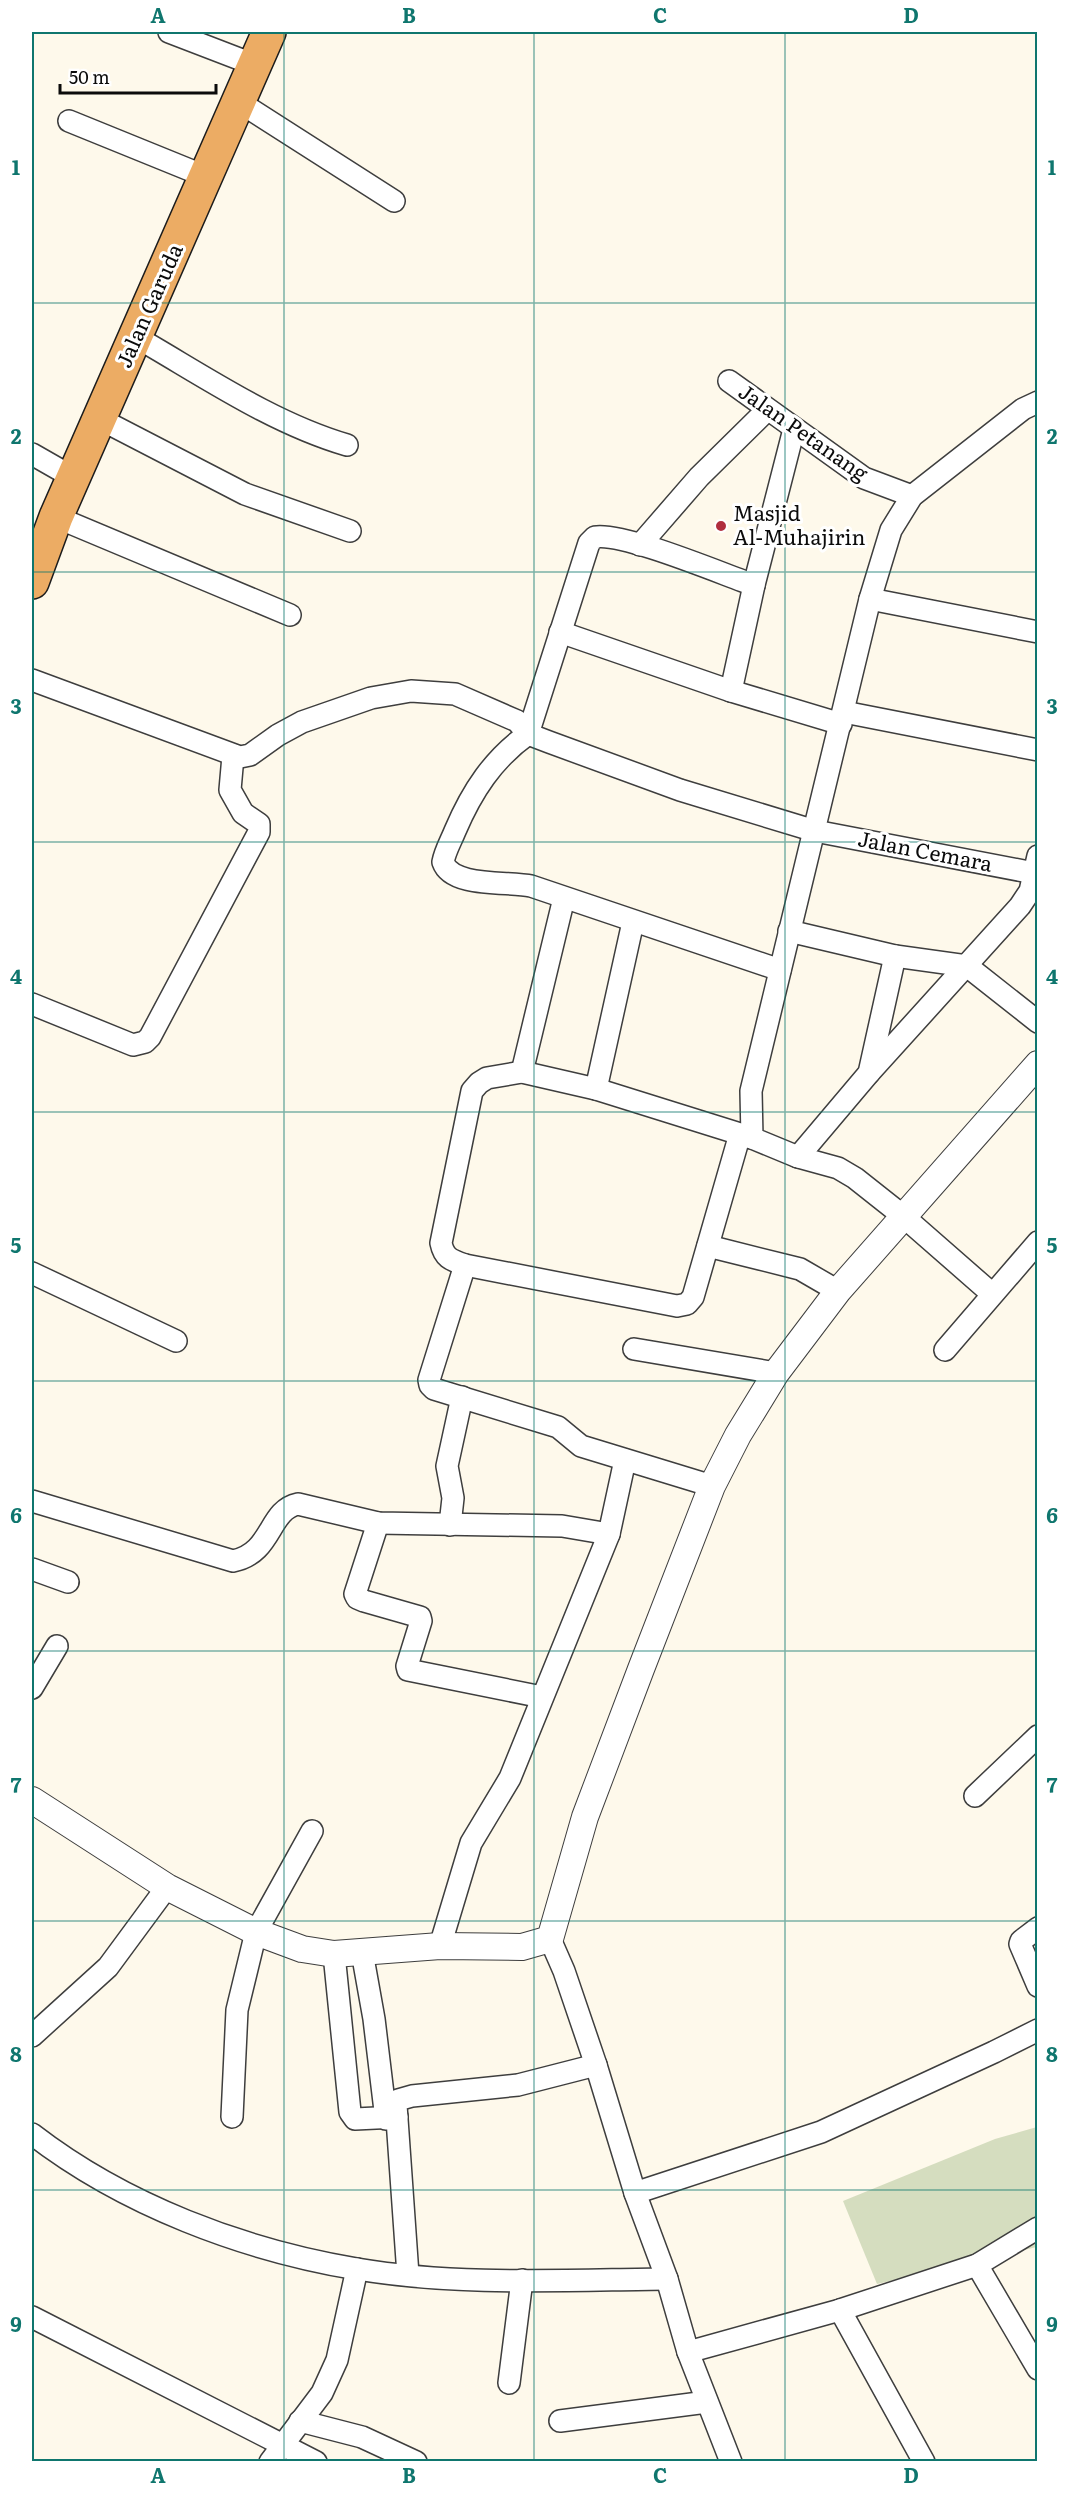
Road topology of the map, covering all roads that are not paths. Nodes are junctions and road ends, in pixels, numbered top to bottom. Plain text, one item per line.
1 (169, 32) edge
2 (269, 32) edge
3 (255, 65) junction
4 (239, 102) junction
5 (69, 121) dead end
6 (207, 177) junction
7 (394, 201) dead end
8 (136, 337) junction
9 (729, 381) dead end
10 (1038, 402) edge
11 (767, 410) junction
12 (100, 419) junction
13 (794, 429) junction
14 (348, 445) dead end
15 (32, 454) edge
16 (74, 478) junction
17 (912, 496) junction
18 (56, 517) junction
19 (350, 531) dead end
20 (640, 545) junction
21 (32, 582) edge
22 (754, 585) junction
23 (870, 599) junction
24 (290, 615) dead end
25 (560, 632) junction
26 (1038, 632) edge
27 (32, 680) edge
28 (731, 691) junction
29 (842, 718) junction
30 (528, 734) junction
31 (1038, 750) edge
32 (233, 756) junction
33 (815, 831) junction
34 (1036, 865) edge
35 (564, 898) junction
36 (633, 922) junction
37 (789, 931) junction
38 (895, 956) junction
39 (967, 966) junction
40 (780, 970) junction
41 (32, 1004) edge
42 (1038, 1022) edge
43 (1038, 1064) edge
44 (522, 1072) junction
45 (869, 1073) junction
46 (596, 1089) junction
47 (746, 1136) junction
48 (798, 1157) junction
49 (903, 1216) junction
50 (1038, 1242) edge
51 (708, 1246) junction
52 (465, 1265) junction
53 (32, 1273) edge
54 (838, 1291) junction
55 (991, 1293) junction
56 (176, 1341) dead end
57 (634, 1349) dead end
58 (945, 1350) dead end
59 (776, 1373) junction
60 (462, 1397) junction
61 (625, 1460) junction
62 (712, 1486) junction
63 (32, 1501) edge
64 (378, 1523) junction
65 (450, 1525) junction
66 (609, 1534) junction
67 (32, 1569) edge
68 (68, 1582) dead end
69 (57, 1646) dead end
70 (32, 1688) edge
71 (542, 1697) junction
72 (1038, 1736) edge
73 (975, 1796) dead end
74 (32, 1800) edge
75 (312, 1831) dead end
76 (167, 1887) junction
77 (1038, 1928) edge
78 (256, 1932) junction
79 (550, 1939) junction
80 (440, 1946) junction
81 (362, 1952) junction
82 (334, 1954) junction
83 (1038, 1986) edge
84 (1038, 2030) edge
85 (32, 2036) edge
86 (596, 2066) junction
87 (232, 2117) dead end
88 (392, 2118) junction
89 (32, 2134) edge
90 (635, 2193) junction
91 (1038, 2228) edge
92 (977, 2265) junction
93 (357, 2269) junction
94 (408, 2274) junction
95 (667, 2279) junction
96 (522, 2280) junction
97 (840, 2310) junction
98 (32, 2317) edge
99 (688, 2352) junction
100 (1038, 2369) edge
101 (509, 2383) dead end
102 (707, 2402) junction
103 (300, 2421) junction
104 (560, 2421) dead end
105 (276, 2454) edge
106 (316, 2462) edge
107 (416, 2462) edge
108 (731, 2462) edge
109 (924, 2462) edge

1 - 3 street
2 - 3 highway, Jalan Garuda
3 - 4 highway, Jalan Garuda
4 - 6 highway, Jalan Garuda
4 - 7 street
5 - 6 street
6 - 8 highway, Jalan Garuda
8 - 12 highway, Jalan Garuda
8 - 14 street
9 - 11 street, Jalan Petanang
10 - 17 street
11 - 13 street, Jalan Petanang
11 - 20 street
12 - 16 highway, Jalan Garuda
12 - 19 street
13 - 17 street, Jalan Petanang
13 - 22 street
15 - 16 street
16 - 18 highway, Jalan Garuda
17 - 23 street
18 - 21 highway, Jalan Garuda
18 - 24 street
20 - 22 street
20 - 25 street
22 - 28 street
23 - 26 street
23 - 29 street
25 - 28 street
25 - 30 street
27 - 32 street
28 - 29 street
29 - 31 street
29 - 33 street
30 - 32 street, Jalan Cemara
30 - 33 street, Jalan Cemara
30 - 35 street
32 - 41 street
33 - 34 street, Jalan Cemara
33 - 37 street
34 - 39 street
35 - 36 street
35 - 44 street
36 - 40 street
36 - 46 street
37 - 38 street
37 - 40 street
38 - 39 street
38 - 45 street
39 - 42 street
39 - 45 street
40 - 47 street
43 - 49 street
44 - 46 street
44 - 52 street
45 - 48 street
46 - 47 street
47 - 48 street
47 - 51 street
48 - 49 street
49 - 54 street
49 - 55 street
50 - 55 street
51 - 52 street
51 - 54 street
52 - 60 street
53 - 56 street
54 - 59 street
55 - 58 street
57 - 59 street
59 - 62 street
60 - 61 street
60 - 65 street
61 - 62 street
61 - 66 street
62 - 79 street
63 - 64 street
64 - 65 street
64 - 71 street
65 - 66 street
66 - 71 street
67 - 68 street
69 - 70 street
71 - 80 street
72 - 73 street
74 - 76 street
75 - 78 street
76 - 78 street
76 - 85 street
77 - 83 street
78 - 82 street
78 - 87 street
79 - 80 street
79 - 86 street
80 - 81 street
81 - 82 street
81 - 88 street
82 - 88 street
84 - 90 street
86 - 88 street
86 - 90 street
88 - 94 street
89 - 93 street
90 - 95 street
91 - 92 street
92 - 97 street
92 - 100 street
93 - 94 street
93 - 103 street
94 - 96 street
95 - 96 street
95 - 99 street
96 - 101 street
97 - 99 street
97 - 109 street
98 - 105 street
99 - 102 street
102 - 104 street
102 - 108 street
103 - 105 street
103 - 107 street
105 - 106 street

